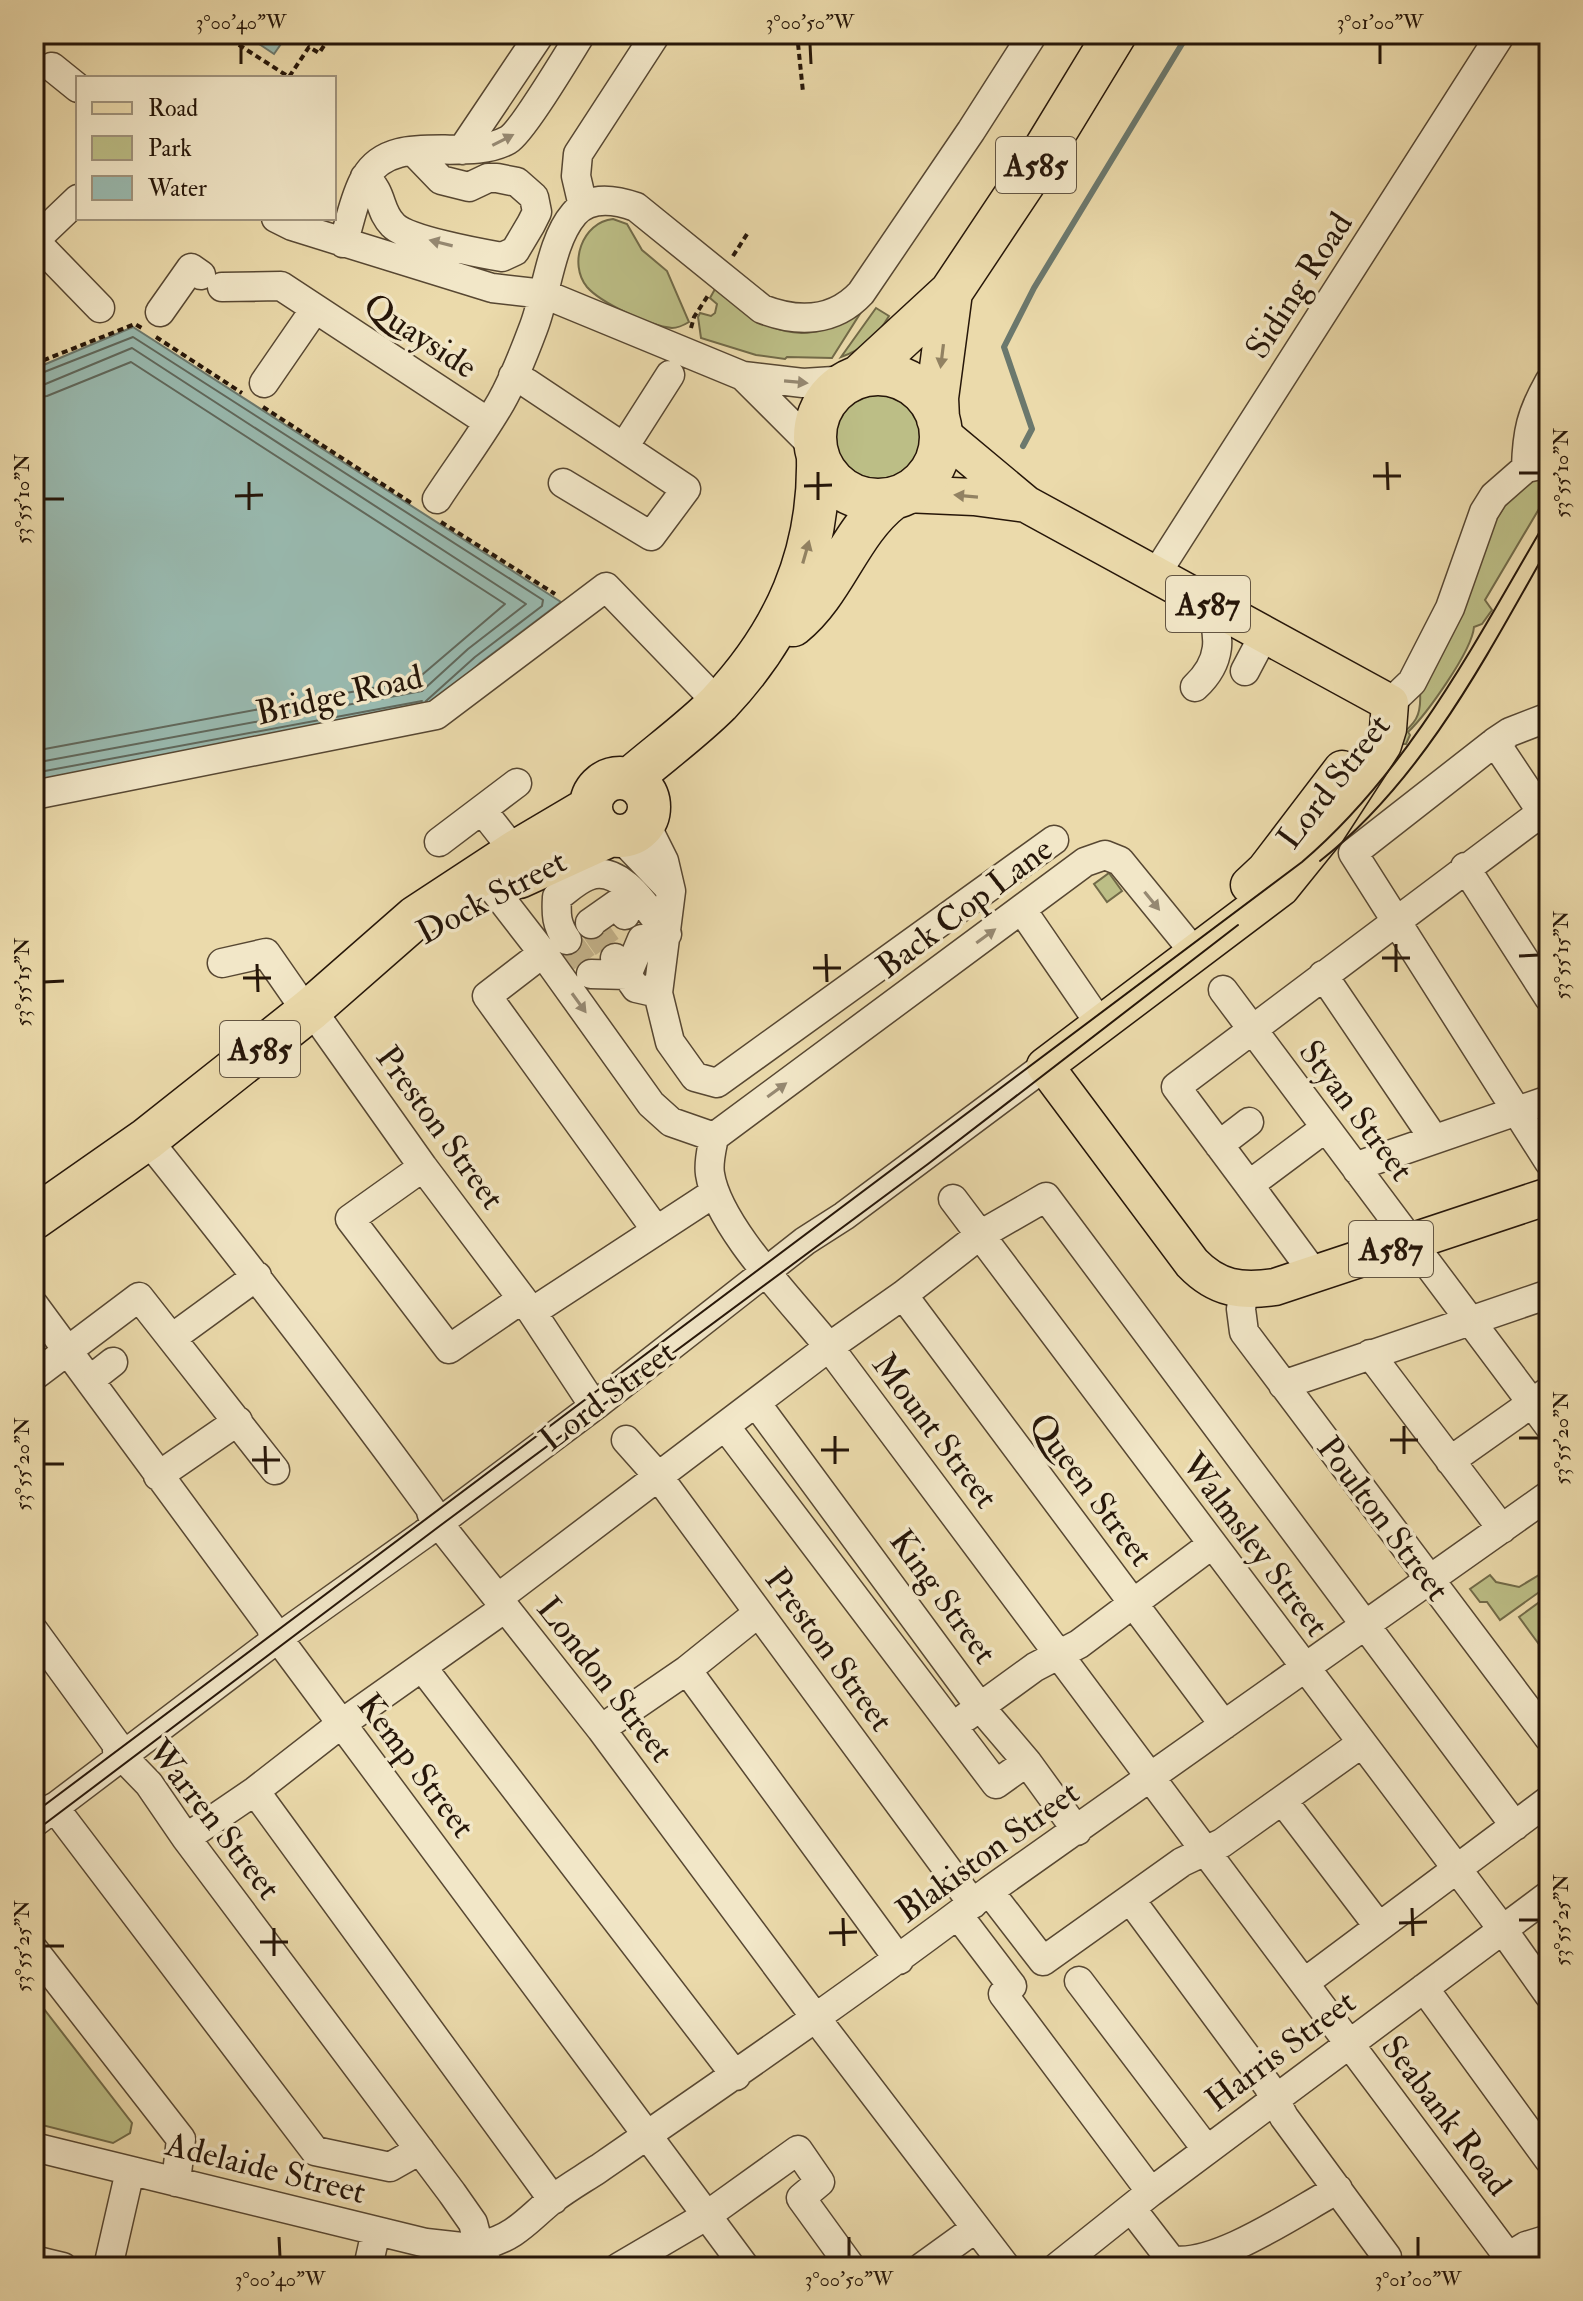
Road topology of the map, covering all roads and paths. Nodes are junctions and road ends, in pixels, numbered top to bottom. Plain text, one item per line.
1 (222, 34) edge
2 (332, 34) edge
3 (540, 34) edge
4 (581, 34) edge
5 (656, 34) edge
6 (797, 34) edge
7 (1033, 34) edge
8 (1115, 34) edge
9 (1501, 34) edge
10 (52, 67) dead end
11 (287, 76) edge
12 (290, 76) edge
13 (76, 86) edge
14 (803, 92) dead end
15 (462, 150) junction
16 (414, 152) junction
17 (365, 177) junction
18 (76, 201) edge
19 (583, 206) junction
20 (280, 220) edge
21 (34, 241) edge
22 (343, 243) junction
23 (951, 292) junction
24 (544, 294) junction
25 (100, 308) dead end
26 (315, 309) junction
27 (160, 312) dead end
28 (34, 364) edge
29 (670, 375) dead end
30 (513, 376) junction
31 (743, 376) junction
32 (855, 378) junction
33 (1549, 382) edge
34 (258, 396) junction
35 (488, 422) junction
36 (940, 426) junction
37 (624, 447) junction
38 (816, 453) junction
39 (1538, 466) edge
40 (563, 483) dead end
41 (899, 496) junction
42 (1026, 504) junction
43 (430, 508) junction
44 (1156, 574) junction
45 (1208, 603) junction
46 (578, 608) junction
47 (1264, 635) junction
48 (764, 648) junction
49 (1245, 671) dead end
50 (1195, 687) dead end
51 (1390, 703) junction
52 (707, 713) junction
53 (1549, 717) edge
54 (1495, 742) junction
55 (517, 783) dead end
56 (34, 795) edge
57 (1539, 808) edge
58 (482, 810) junction
59 (624, 814) junction
60 (1054, 840) dead end
61 (439, 842) dead end
62 (1465, 867) junction
63 (528, 878) junction
64 (1022, 910) junction
65 (1395, 921) junction
66 (589, 928) junction
67 (1186, 953) junction
68 (624, 958) junction
69 (222, 963) dead end
70 (1323, 975) junction
71 (1223, 990) dead end
72 (658, 993) junction
73 (1549, 998) edge
74 (309, 1010) junction
75 (1102, 1022) junction
76 (1251, 1030) junction
77 (1045, 1066) junction
78 (1549, 1100) edge
79 (1517, 1111) junction
80 (1249, 1122) dead end
81 (1324, 1129) junction
82 (714, 1137) junction
83 (147, 1139) junction
84 (1434, 1139) junction
85 (1219, 1145) junction
86 (1549, 1162) edge
87 (423, 1167) junction
88 (1357, 1170) junction
89 (1249, 1185) junction
90 (714, 1193) junction
91 (1549, 1196) edge
92 (953, 1199) dead end
93 (34, 1218) edge
94 (656, 1230) junction
95 (980, 1235) junction
96 (1411, 1242) junction
97 (767, 1272) junction
98 (1311, 1275) junction
99 (257, 1276) junction
100 (1238, 1288) junction
101 (1549, 1294) edge
102 (903, 1295) junction
103 (34, 1305) edge
104 (527, 1305) junction
105 (1470, 1321) junction
106 (172, 1338) junction
107 (829, 1347) junction
108 (69, 1350) junction
109 (1370, 1354) junction
110 (113, 1362) dead end
111 (34, 1376) edge
112 (90, 1380) junction
113 (1283, 1385) junction
114 (1540, 1397) edge
115 (756, 1403) junction
116 (597, 1404) junction
117 (238, 1421) junction
118 (725, 1426) junction
119 (1549, 1426) edge
120 (626, 1440) dead end
121 (1450, 1461) junction
122 (275, 1470) dead end
123 (158, 1476) junction
124 (658, 1476) junction
125 (1549, 1495) edge
126 (439, 1522) junction
127 (1502, 1529) junction
128 (1211, 1545) junction
129 (1430, 1579) junction
130 (502, 1603) junction
131 (1132, 1605) junction
132 (758, 1613) junction
133 (1365, 1626) junction
134 (34, 1631) edge
135 (278, 1638) junction
136 (1058, 1656) junction
137 (422, 1667) junction
138 (1305, 1668) junction
139 (687, 1670) junction
140 (980, 1707) junction
141 (341, 1724) junction
142 (1224, 1725) junction
143 (953, 1726) junction
144 (601, 1729) junction
145 (1549, 1738) edge
146 (1362, 1743) junction
147 (123, 1756) junction
148 (1027, 1762) junction
149 (1149, 1779) junction
150 (255, 1791) junction
151 (1549, 1800) edge
152 (1283, 1801) junction
153 (42, 1811) edge
154 (1515, 1826) junction
155 (1077, 1831) junction
156 (186, 1838) junction
157 (1204, 1852) junction
158 (1457, 1868) junction
159 (1549, 1895) edge
160 (1130, 1899) junction
161 (973, 1903) junction
162 (1379, 1927) junction
163 (1503, 1930) junction
164 (34, 1950) edge
165 (899, 1960) junction
166 (1079, 1981) dead end
167 (1304, 1983) junction
168 (1424, 1988) junction
169 (1549, 1995) edge
170 (815, 2017) junction
171 (1350, 2045) junction
172 (736, 2076) junction
173 (1275, 2099) junction
174 (646, 2135) junction
175 (34, 2147) edge
176 (420, 2150) junction
177 (1207, 2150) junction
178 (1549, 2160) edge
179 (130, 2171) junction
180 (176, 2182) junction
181 (1338, 2189) junction
182 (553, 2200) junction
183 (1141, 2200) junction
184 (706, 2216) junction
185 (976, 2228) junction
186 (376, 2231) junction
187 (1549, 2239) edge
188 (483, 2253) edge
189 (1387, 2257) dead end
190 (34, 2260) edge
191 (639, 2262) edge
192 (1512, 2262) edge
193 (63, 2267) edge
194 (108, 2267) edge
195 (368, 2267) edge
196 (745, 2267) edge
197 (851, 2267) edge
198 (922, 2267) edge
199 (1006, 2267) edge
200 (1057, 2267) edge

1 - 11 path
2 - 12 path
3 - 15 street
15 -> 4 street
5 - 19 street
6 - 14 path
7 - 19 street
8 - 23 highway, A585
9 - 44 street, Siding Road
10 - 13 street
15 - 16 street
16 - 17 street
16 -> 17 street
17 - 22 street
18 - 21 street
19 - 24 street
20 - 22 street
21 - 25 street
22 - 24 street
23 - 32 highway, A585
23 -> 36 highway, A585
24 - 30 street
24 - 31 street
26 - 27 street, Quayside
26 - 34 street, Quayside
26 - 35 street, Quayside
28 - 34 path
29 - 37 street
30 - 35 street
30 - 37 street
31 -> 32 street
31 - 38 street
32 - 36 highway
32 - 38 highway, A585
33 - 39 street
34 - 43 path
35 - 43 street
36 - 41 highway, A585
36 - 42 main road, A587
37 - 40 street
38 - 41 highway
48 -> 38 highway, Dock Street / A585
39 - 51 street
42 -> 41 main road, A587
41 - 48 highway, Dock Street / A585
42 - 44 main road, A587
43 - 46 path
44 - 45 main road, A587
45 - 47 main road, A587
45 - 50 street
46 - 52 street, Bridge Road
46 - 56 street, Bridge Road
47 - 49 street
47 - 51 main road, A587
48 - 52 highway, Dock Street / A585
51 - 67 main road, Lord Street
52 - 59 highway, Dock Street / A585
53 - 54 street
54 - 57 street
54 - 65 street
55 - 58 street
57 - 62 street
58 - 61 street
58 - 63 street
59 - 63 highway, Dock Street / A585
59 - 68 street
60 - 72 street
62 - 65 street
62 - 73 street
63 - 66 street
63 - 66 street
63 - 68 street
63 - 74 highway, Dock Street / A585
64 -> 67 street, Back Cop Lane
64 - 75 street
82 -> 64 street, Back Cop Lane
65 - 70 street
65 - 79 street
66 -> 82 street
66 - 94 street
67 - 75 main road, Lord Street
68 - 72 street
68 - 72 street
69 - 74 street, Preston Street
70 - 76 street
70 - 84 street
71 - 76 street, Styan Street
74 - 83 highway, Dock Street / A585
74 - 87 street, Preston Street
75 - 77 main road, Lord Street
76 - 81 street, Styan Street
76 - 85 street
77 - 97 street, Lord Street
77 - 100 main road
78 - 79 street
79 - 84 street
79 - 86 street
80 - 85 street
81 - 88 street, Styan Street
81 - 89 street
82 - 90 street, Mount Street
83 - 93 highway, Dock Street / A585
83 - 99 street, London Street
84 - 88 street
85 - 89 street
87 - 104 street, Preston Street
87 - 104 street
88 - 96 street, Styan Street
89 - 98 street
90 - 94 street
90 - 97 street, Mount Street
91 - 96 main road, A587
92 - 95 street, Walmsley Street
94 - 104 street
95 - 102 street
95 - 128 street, Walmsley Street
95 - 133 street
96 - 98 main road, A587
96 - 105 street, Styan Street
97 - 107 street, Mount Street
97 - 116 street, Lord Street
98 - 100 main road, A587
99 - 106 street
99 - 126 street, London Street
100 - 113 street, Poulton Street
101 - 105 street
102 - 107 street
102 - 131 street, Queen Street
103 - 108 street, Kemp Street
104 - 116 street, Preston Street
105 - 109 street
105 - 114 street, Styan Street
106 - 108 street
106 - 117 street
107 - 115 street
107 - 136 street, Mount Street
108 - 111 street
108 - 112 street, Kemp Street
109 - 113 street
109 - 121 street
110 - 112 street
112 - 123 street, Kemp Street
113 - 129 street, Poulton Street
114 - 119 street, Styan Street
114 - 121 street
115 - 118 street
115 - 140 street, King Street
116 - 126 street, Lord Street
117 - 122 street
117 - 123 street
118 - 124 street
118 - 143 street
120 - 124 street, Preston Street
121 - 127 street
123 - 135 street, Kemp Street
124 - 130 street
124 - 132 street, Preston Street
125 - 127 street, Blakiston Street
126 - 130 street, London Street
126 - 135 street, Lord Street
127 - 129 street, Blakiston Street
128 - 131 street
128 - 138 street, Walmsley Street
129 - 133 street, Blakiston Street
129 - 145 street, Poulton Street
130 - 137 street
130 - 144 street, London Street
131 - 136 street
131 - 142 street, Queen Street
132 - 139 street
132 - 161 street, Preston Street
133 - 138 street, Blakiston Street
133 - 154 street
134 - 147 street, Warren Street
135 - 141 street, Kemp Street
135 - 147 street, Lord Street
136 - 140 street
136 - 149 street, Mount Street
137 - 141 street
137 - 172 street
138 - 142 street, Blakiston Street
138 - 146 street, Walmsley Street
139 - 144 street
139 - 165 street
140 - 143 street
140 - 148 street, King Street
141 - 150 street
141 - 174 street, Kemp Street
142 - 149 street, Blakiston Street
143 - 148 street
144 - 170 street, London Street
146 - 152 street
146 - 158 street, Walmsley Street
147 - 153 street, Lord Street
147 - 156 street, Warren Street
148 - 155 street, King Street
149 - 155 street, Blakiston Street
149 - 157 street, Mount Street
150 - 156 street
150 - 182 street
151 - 154 street
152 - 157 street
152 - 162 street
153 - 176 street
154 - 158 street
155 - 161 street, Blakiston Street
156 - 176 street, Warren Street
157 - 160 street
157 - 167 street, Mount Street
158 - 162 street
158 - 163 street, Walmsley Street
159 - 163 street, Harris Street
160 - 161 street
160 - 173 street
161 - 165 street, Blakiston Street
161 - 183 street
162 - 167 street
163 - 168 street, Harris Street
163 - 169 street, Walmsley Street
164 - 180 street
165 - 170 street, Blakiston Street
166 - 177 street
167 - 171 street, Mount Street
168 - 171 street, Harris Street
168 - 178 street
170 - 172 street, Blakiston Street
170 - 185 street, London Street
171 - 173 street, Harris Street
171 - 192 street, Seabank Road
172 - 174 street, Blakiston Street
173 - 177 street, Harris Street
173 - 181 street
174 - 182 street, Blakiston Street
174 - 184 street, Kemp Street
175 - 179 street, Adelaide Street
176 - 188 street, Warren Street
177 - 183 street, Harris Street
179 - 180 street, Adelaide Street
179 - 194 street
180 - 186 street, Adelaide Street
181 - 183 street
181 - 189 street
182 - 188 street, Blakiston Street
183 - 200 street, Harris Street
184 - 191 street
184 - 196 street, Kemp Street
184 - 197 street
185 - 198 street
185 - 199 street, London Street
186 - 188 street, Adelaide Street
186 - 195 street
187 - 192 street
190 - 193 street

